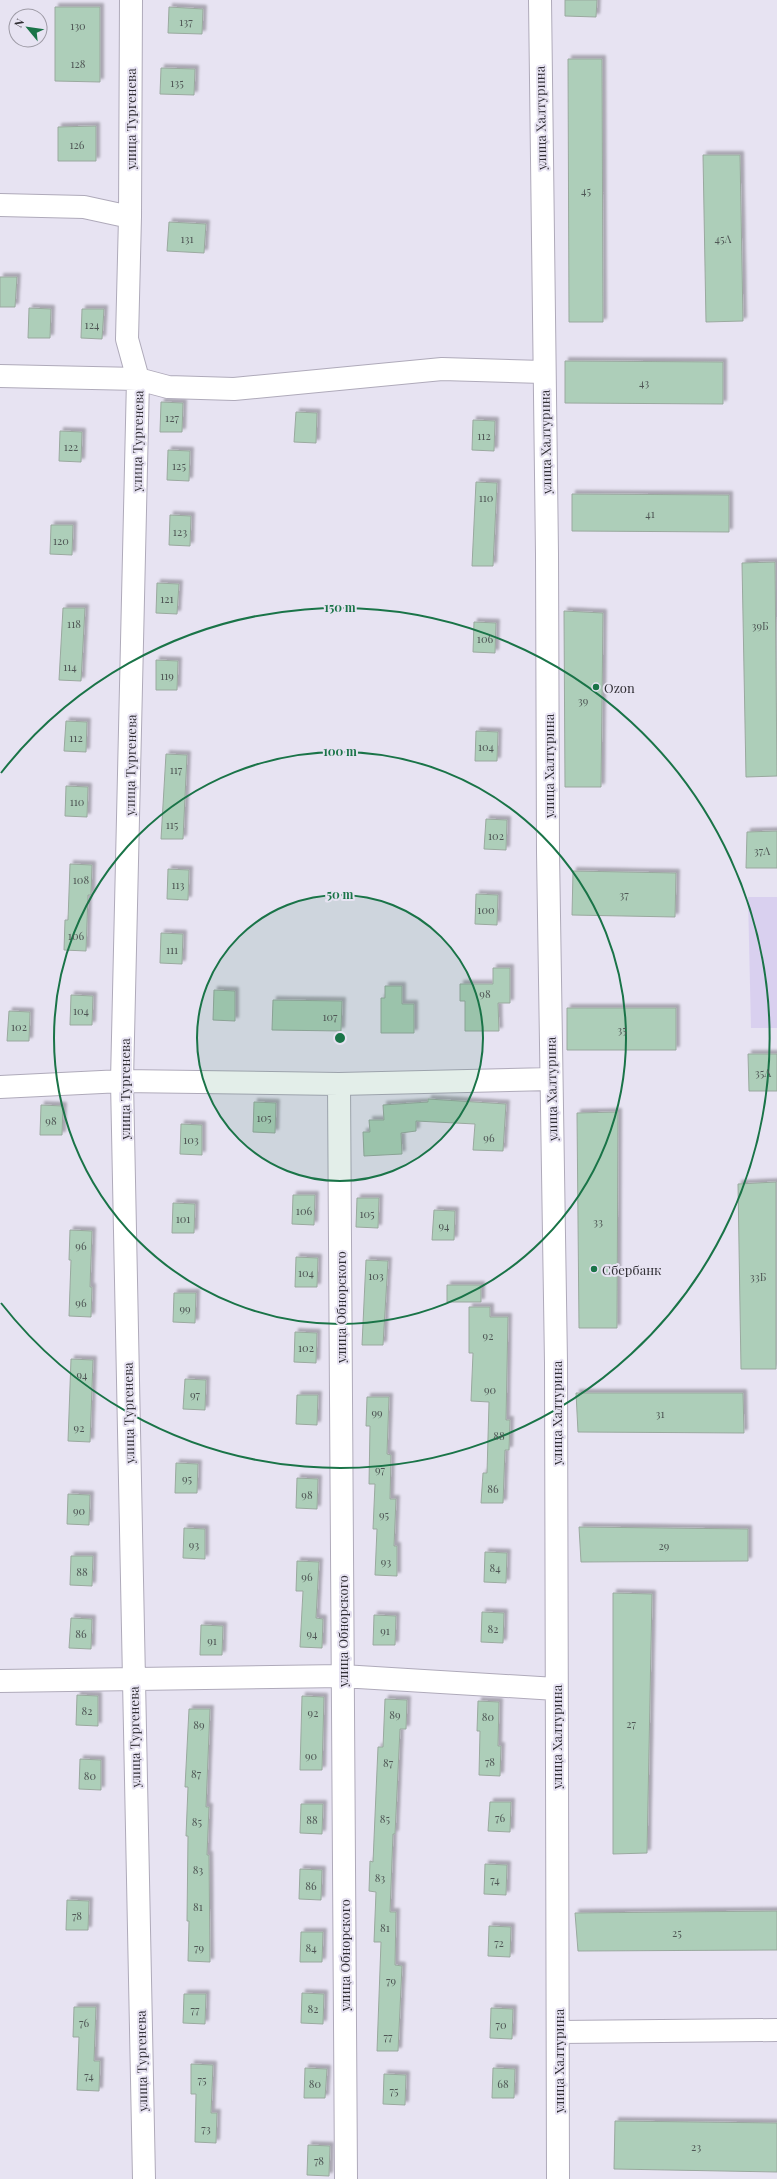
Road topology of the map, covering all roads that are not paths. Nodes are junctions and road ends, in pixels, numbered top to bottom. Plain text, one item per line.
1 (131, 0) edge
2 (540, 0) edge
3 (0, 205) edge
4 (130, 217) junction
5 (544, 372) junction
6 (0, 376) edge
7 (138, 379) junction
8 (551, 1079) junction
9 (122, 1081) junction
10 (339, 1084) junction
11 (0, 1087) edge
12 (342, 1676) junction
13 (133, 1678) junction
14 (0, 1681) edge
15 (556, 1689) junction
16 (777, 2030) edge
17 (559, 2032) junction
18 (144, 2179) edge
19 (346, 2179) edge
20 (558, 2179) edge

1 - 4 street, улица Тургенева
2 - 5 street, улица Халтурина
3 - 4 street
4 - 7 street, улица Тургенева
5 - 7 street
5 - 8 street, улица Халтурина
6 - 7 street
7 - 9 street, улица Тургенева
8 - 10 street
8 - 15 street, улица Халтурина
9 - 10 street
9 - 11 street
9 - 13 street, улица Тургенева
10 - 12 street, улица Обнорского
12 - 13 street
12 - 15 street
12 - 19 street, улица Обнорского
13 - 14 street
13 - 18 street, улица Тургенева
15 - 17 street, улица Халтурина
16 - 17 street
17 - 20 street, улица Халтурина

